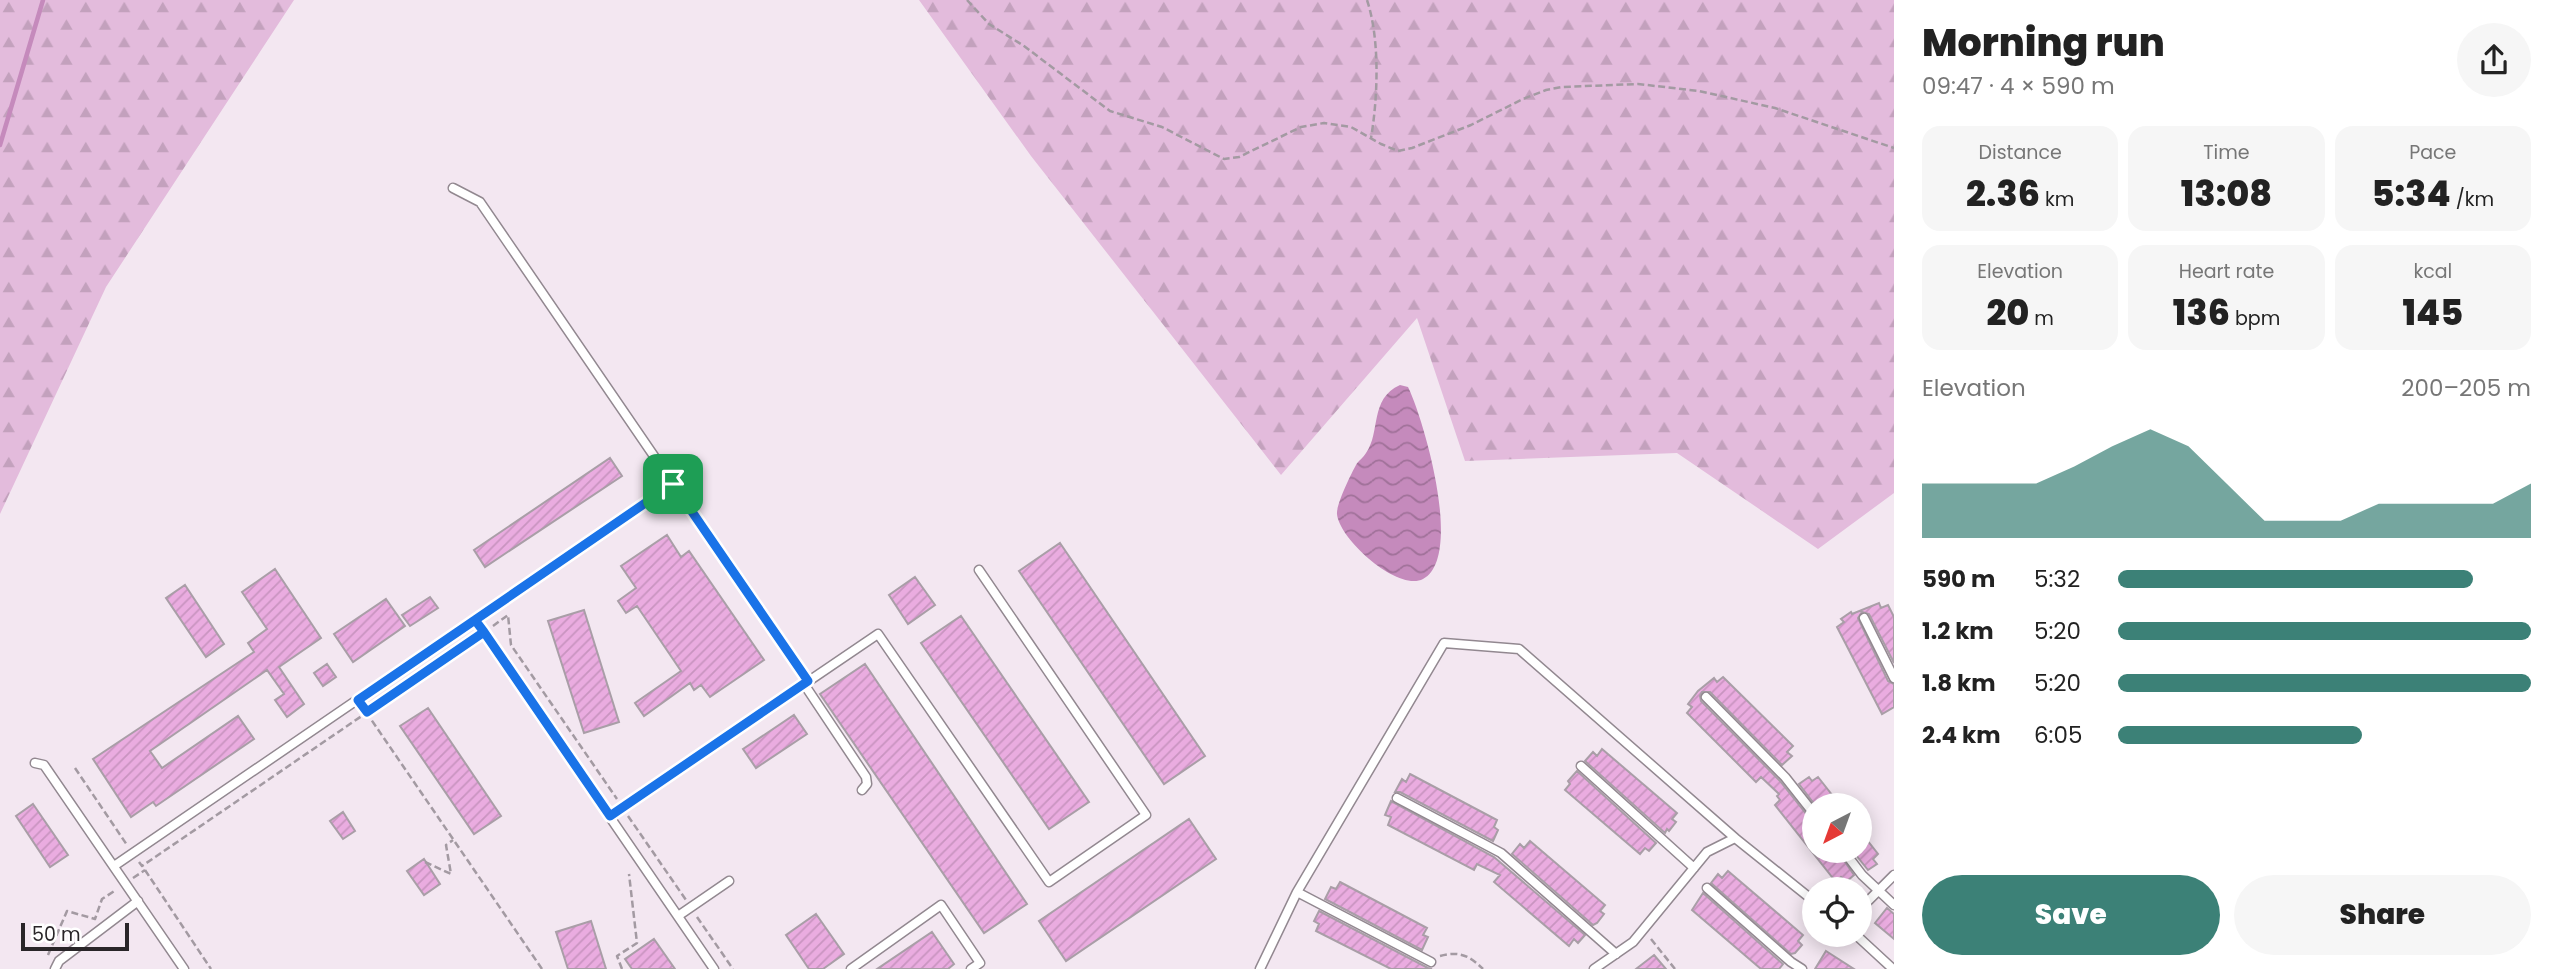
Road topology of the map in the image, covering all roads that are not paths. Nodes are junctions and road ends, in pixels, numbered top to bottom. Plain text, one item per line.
1 (453, 188) dead end
2 (673, 484) junction
3 (979, 570) dead end
4 (1864, 618) dead end
5 (475, 620) junction
6 (1894, 678) edge
7 (806, 682) junction
8 (1706, 697) dead end
9 (35, 762) dead end
10 (1581, 766) dead end
11 (862, 790) dead end
12 (1397, 797) dead end
13 (1802, 799) edge
14 (610, 816) junction
15 (1735, 838) junction
16 (1854, 863) edge
17 (114, 866) junction
18 (1694, 868) junction
19 (1894, 875) edge
20 (729, 881) dead end
21 (1707, 888) dead end
22 (1878, 891) junction
23 (1297, 892) junction
24 (1802, 892) edge
25 (1872, 897) edge
26 (138, 901) junction
27 (1894, 905) edge
28 (678, 916) junction
29 (1869, 947) edge
30 (1616, 954) junction
31 (1431, 962) dead end
32 (55, 969) edge
33 (184, 969) edge
34 (714, 969) edge
35 (850, 969) edge
36 (971, 969) edge
37 (1260, 969) edge
38 (1594, 969) edge
39 (1802, 969) edge
40 (1893, 969) edge

1 - 2 lane
2 - 5 lane
2 - 7 lane
3 - 7 lane
4 - 6 lane
5 - 14 lane
5 - 17 lane
7 - 11 lane
7 - 14 lane
8 - 13 lane
9 - 17 lane
10 - 18 lane
12 - 30 lane
14 - 28 lane
15 - 18 lane
15 - 23 lane
15 - 24 lane
16 - 22 lane
17 - 26 lane
18 - 30 lane
19 - 22 lane
20 - 28 lane
21 - 39 lane
22 - 25 lane
22 - 27 lane
23 - 31 lane
23 - 37 lane
26 - 32 lane
26 - 33 lane
28 - 34 lane
29 - 40 lane
30 - 38 lane
35 - 36 lane

